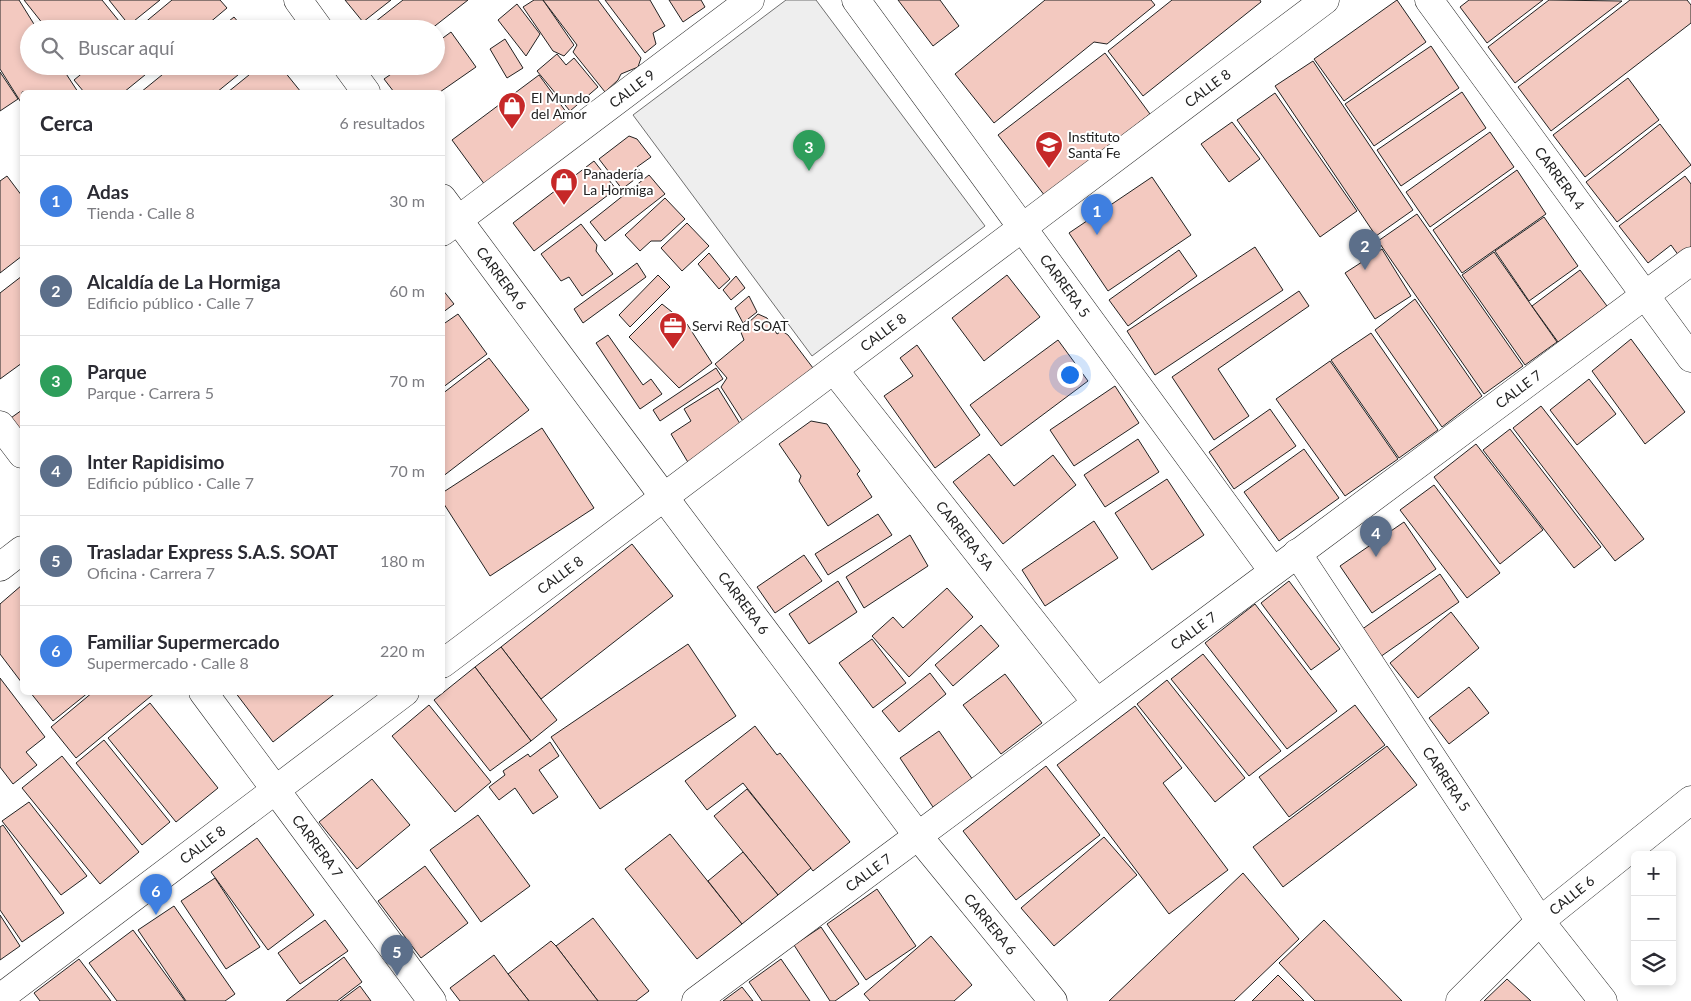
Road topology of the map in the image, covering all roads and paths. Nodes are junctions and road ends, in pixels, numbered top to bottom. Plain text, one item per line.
1 (298, 0) edge
2 (750, 0) edge
3 (856, 0) edge
4 (1326, 0) edge
5 (1428, 0) edge
6 (312, 20) edge
7 (353, 75) edge
8 (364, 90) edge
9 (445, 207) edge
10 (451, 226) edge
11 (1023, 228) junction
12 (1691, 261) edge
13 (1644, 295) junction
14 (1691, 358) edge
15 (834, 370) junction
16 (0, 425) edge
17 (20, 451) edge
18 (664, 497) junction
19 (20, 552) edge
20 (1296, 553) junction
21 (0, 567) edge
22 (1273, 570) junction
23 (445, 662) edge
24 (205, 695) edge
25 (401, 695) edge
26 (1096, 702) junction
27 (276, 790) junction
28 (1691, 800) edge
29 (918, 836) junction
30 (1540, 921) junction
31 (0, 998) edge
32 (432, 1001) edge
33 (696, 1001) edge
34 (1053, 1001) edge
35 (1460, 1001) edge
36 (1603, 1001) edge

1 - 6 street
2 - 10 street, CALLE 9
3 - 11 street, CARRERA 5
4 - 11 street, CALLE 8
5 - 13 street, CARRERA 4
7 - 8 street
9 - 10 street, CARRERA 6
10 - 18 street, CARRERA 6
11 - 15 street, CALLE 8
11 - 22 street, CARRERA 5
12 - 13 street, CALLE 7
13 - 14 street, CARRERA 4
13 - 20 street, CALLE 7
15 - 18 street, CALLE 8
15 - 26 street, CARRERA 5A
16 - 17 street
18 - 23 street, CALLE 8
18 - 29 street, CARRERA 6
19 - 21 street
20 - 22 street, CALLE 7
20 - 30 street, CARRERA 5
22 - 26 street, CALLE 7
24 - 27 street, CARRERA 7
25 - 27 street, CALLE 8
26 - 29 street, CALLE 7
27 - 31 street, CALLE 8
27 - 32 street, CARRERA 7
28 - 30 street, CALLE 6
29 - 33 street, CALLE 7
29 - 34 street, CARRERA 6
30 - 35 street, CALLE 6
30 - 36 street, CARRERA 5

